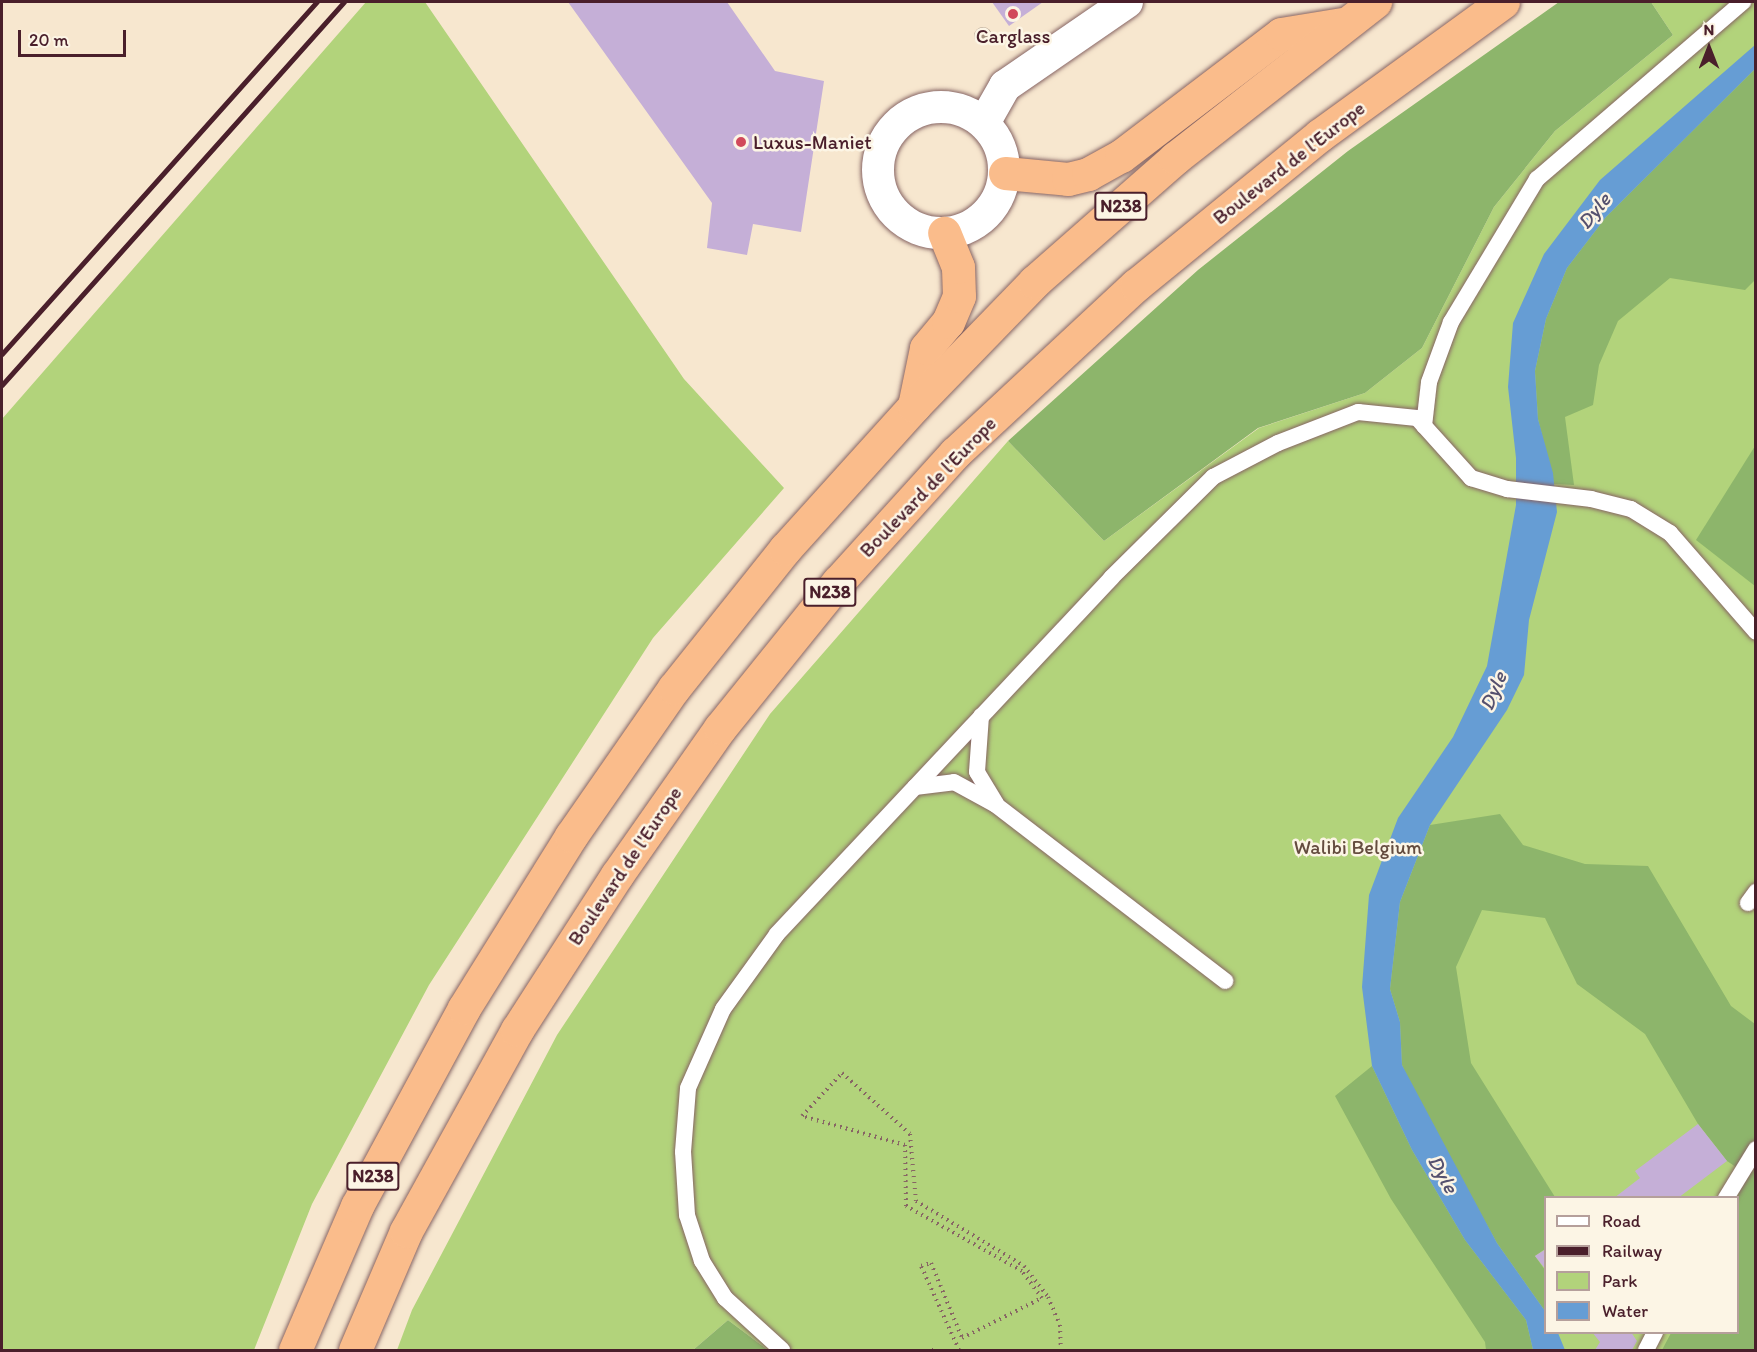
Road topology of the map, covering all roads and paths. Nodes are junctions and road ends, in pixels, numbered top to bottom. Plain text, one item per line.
1 (1127, 2) edge
2 (1375, 2) edge
3 (1503, 2) edge
4 (1743, 2) edge
5 (1343, 24) junction
6 (984, 123) junction
7 (1005, 173) junction
8 (944, 233) junction
9 (914, 406) junction
10 (1424, 426) junction
11 (1755, 632) edge
12 (981, 716) junction
13 (915, 787) junction
14 (996, 805) junction
15 (1225, 981) dead end
16 (1755, 1149) edge
17 (1727, 1196) edge
18 (1654, 1334) edge
19 (295, 1350) edge
20 (355, 1350) edge
21 (782, 1350) edge
22 (959, 1350) edge
23 (1060, 1350) edge
24 (1646, 1350) edge

1 - 6 street
2 - 5 highway, N238
3 - 20 highway, Boulevard de l'Europe / N238
4 - 10 lane
5 - 7 highway
5 - 9 highway, N238
6 - 7 street
6 - 8 street
7 - 8 street
8 - 9 highway
9 - 19 highway, N238
10 - 11 lane
10 - 12 lane
12 - 13 lane
12 - 14 lane
13 - 14 lane
13 - 21 lane
14 - 15 lane
16 - 17 lane
18 - 24 lane
22 - 23 path

